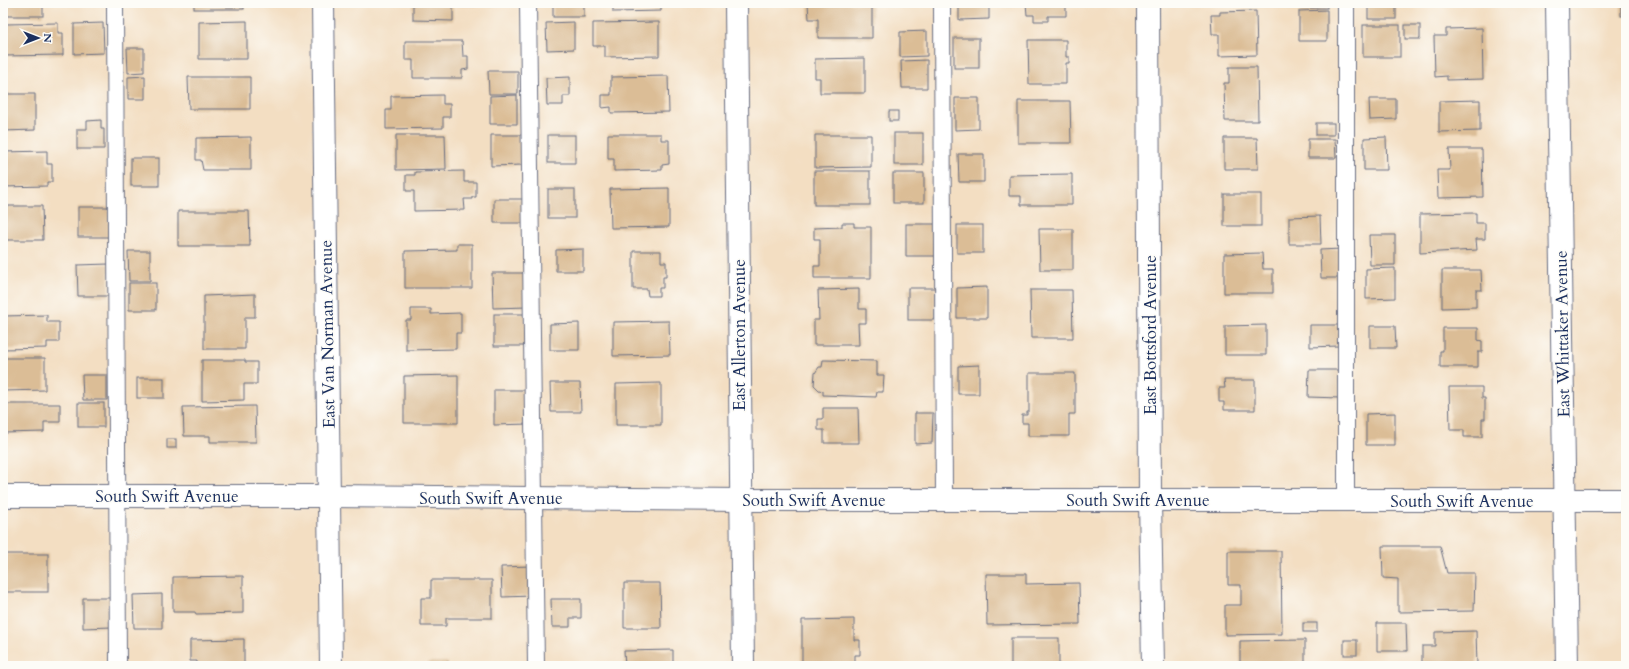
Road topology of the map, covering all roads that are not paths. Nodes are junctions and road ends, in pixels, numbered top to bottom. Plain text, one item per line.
1 (115, 3) edge
2 (323, 3) edge
3 (528, 3) edge
4 (736, 3) edge
5 (942, 3) edge
6 (1148, 3) edge
7 (1346, 3) edge
8 (1557, 3) edge
9 (3, 496) edge
10 (117, 496) junction
11 (329, 496) junction
12 (533, 498) junction
13 (740, 500) junction
14 (944, 500) junction
15 (1150, 500) junction
16 (1626, 500) edge
17 (1346, 501) junction
18 (1564, 501) junction
19 (118, 666) edge
20 (331, 666) edge
21 (536, 666) edge
22 (742, 666) edge
23 (1153, 666) edge
24 (1567, 666) edge

1 - 10 lane
2 - 11 street, East Van Norman Avenue
3 - 12 lane
4 - 13 street, East Allerton Avenue
5 - 14 lane
6 - 15 street, East Bottsford Avenue
7 - 17 lane
8 - 18 street, East Whittaker Avenue
9 - 10 street, South Swift Avenue
10 - 11 street, South Swift Avenue
10 - 19 lane
11 - 12 street, South Swift Avenue
11 - 20 street, East Van Norman Avenue
12 - 13 street, South Swift Avenue
12 - 21 lane
13 - 14 street, South Swift Avenue
13 - 22 street, East Allerton Avenue
14 - 15 street, South Swift Avenue
15 - 17 street, South Swift Avenue
15 - 23 street, East Bottsford Avenue
16 - 18 street, South Swift Avenue
17 - 18 street, South Swift Avenue
18 - 24 street, East Whittaker Avenue

